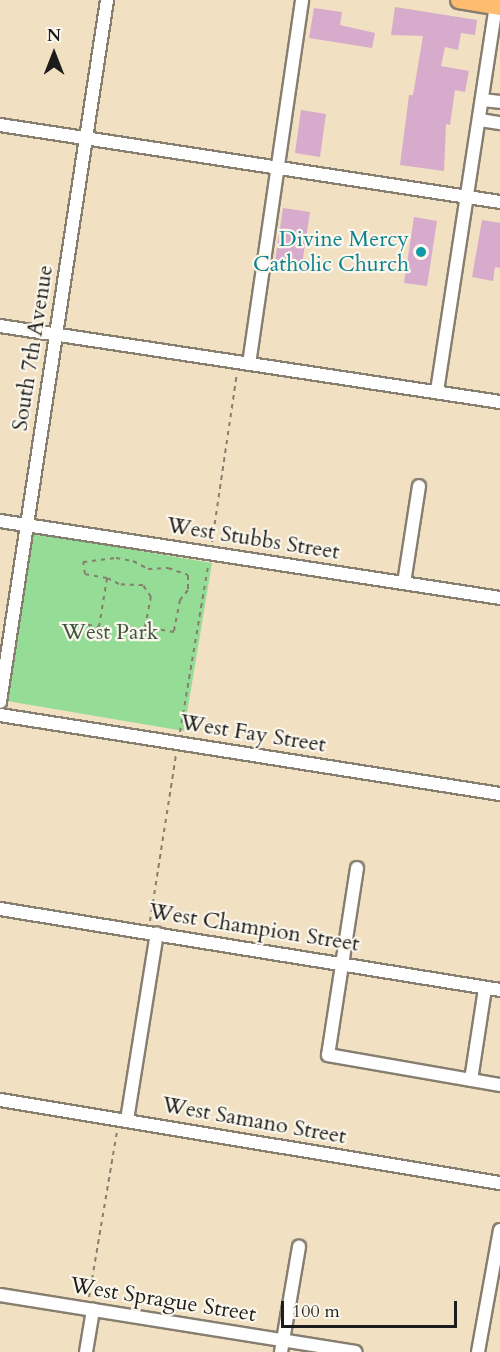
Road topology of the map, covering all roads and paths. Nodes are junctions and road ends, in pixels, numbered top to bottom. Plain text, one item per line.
1 (107, 0) edge
2 (302, 0) edge
3 (458, 0) edge
4 (498, 6) edge
5 (496, 36) edge
6 (482, 100) junction
7 (500, 102) edge
8 (480, 120) junction
9 (500, 123) edge
10 (0, 125) edge
11 (85, 139) junction
12 (279, 168) junction
13 (468, 197) junction
14 (500, 202) edge
15 (0, 326) edge
16 (57, 334) junction
17 (249, 364) junction
18 (237, 374) dead end
19 (437, 391) junction
20 (500, 402) edge
21 (419, 486) dead end
22 (0, 521) edge
23 (27, 525) junction
24 (212, 540) dead end
25 (169, 558) dead end
26 (208, 565) dead end
27 (166, 568) junction
28 (107, 578) junction
29 (404, 583) junction
30 (500, 598) edge
31 (79, 623) dead end
32 (0, 702) edge
33 (0, 715) edge
34 (181, 728) dead end
35 (176, 755) dead end
36 (500, 794) edge
37 (357, 868) dead end
38 (0, 909) edge
39 (151, 917) dead end
40 (157, 933) junction
41 (343, 964) junction
42 (485, 988) junction
43 (500, 990) edge
44 (471, 1080) junction
45 (500, 1085) edge
46 (0, 1100) edge
47 (127, 1120) junction
48 (117, 1131) dead end
49 (500, 1183) edge
50 (500, 1230) edge
51 (298, 1247) dead end
52 (0, 1295) edge
53 (89, 1297) dead end
54 (93, 1310) junction
55 (282, 1346) edge
56 (86, 1352) edge
57 (355, 1352) edge
58 (478, 1352) edge

1 - 11 street, South 7th Avenue
2 - 12 street
3 - 4 main road
4 - 5 street
5 - 6 street
6 - 7 street
6 - 8 street
8 - 9 street
8 - 13 street
10 - 11 street
11 - 12 street
11 - 16 street, South 7th Avenue
12 - 13 street
12 - 17 street
13 - 14 street
13 - 19 street
15 - 16 street
16 - 17 street
16 - 23 street, South 7th Avenue
17 - 19 street
18 - 24 path
19 - 20 street
21 - 29 street
22 - 23 street, West Stubbs Street
23 - 29 street, West Stubbs Street
23 - 32 street, South 7th Avenue
25 - 27 path
26 - 34 path
27 - 28 path
27 - 28 path
28 - 31 path
29 - 30 street, West Stubbs Street
33 - 36 street, West Fay Street
35 - 39 path
37 - 41 street
38 - 40 street, West Champion Street
40 - 41 street, West Champion Street
40 - 47 street
41 - 42 street, West Champion Street
41 - 44 street
42 - 43 street, West Champion Street
42 - 44 street
44 - 45 street
46 - 47 street, West Samano Street
47 - 49 street, West Samano Street
48 - 53 path
50 - 58 street
51 - 55 street
52 - 54 street, West Sprague Street
54 - 55 street, West Sprague Street
54 - 56 street
55 - 57 street, West Sprague Street

